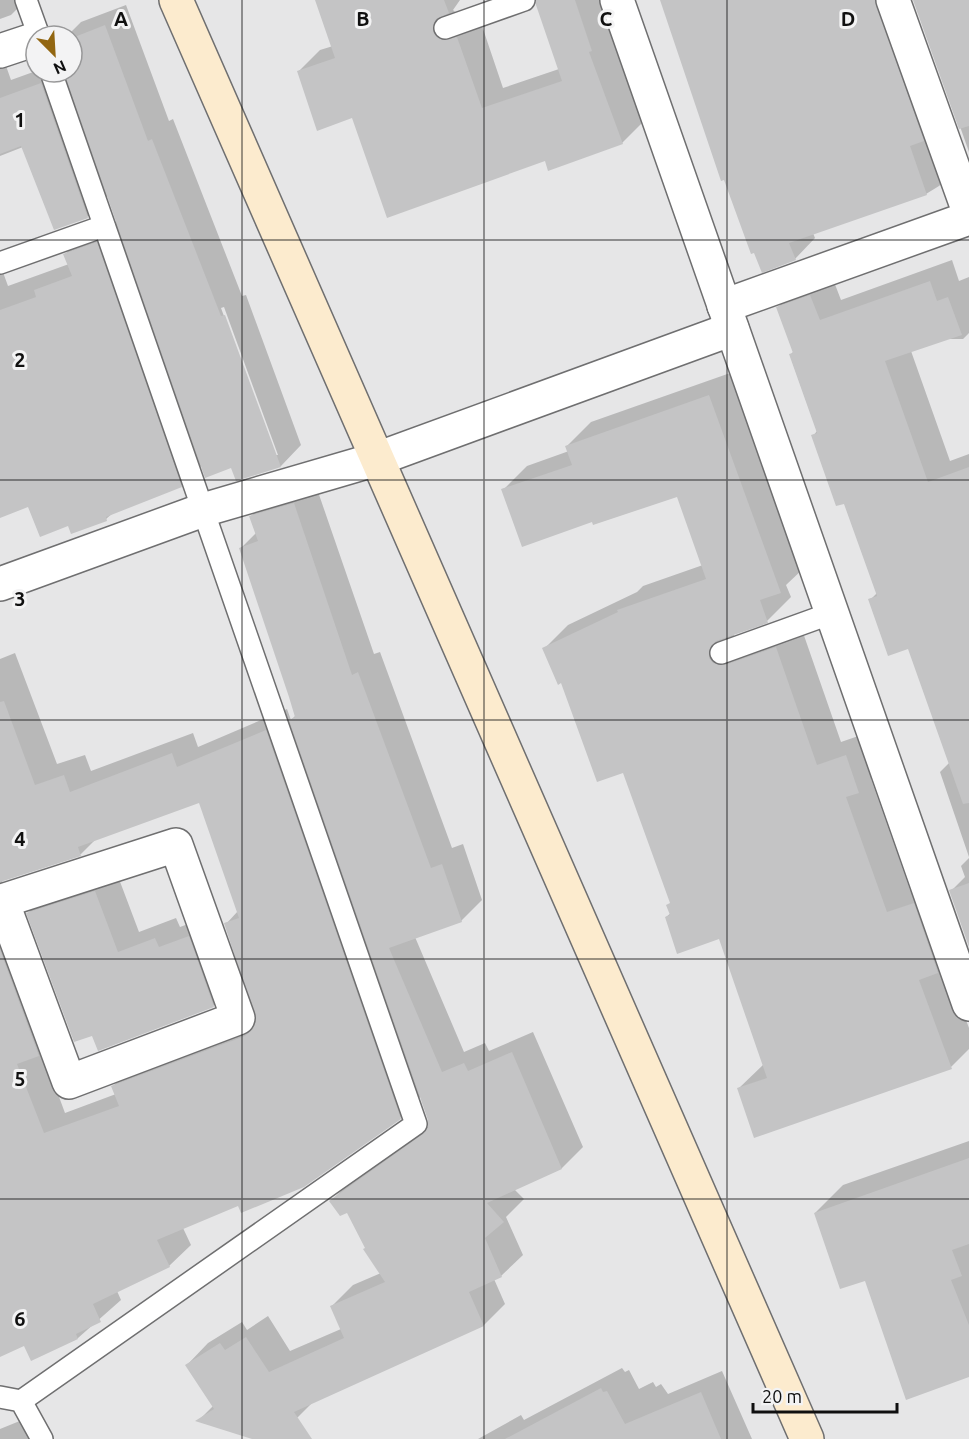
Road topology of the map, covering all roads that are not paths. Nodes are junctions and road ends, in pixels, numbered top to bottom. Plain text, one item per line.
1 (26, 0) edge
2 (176, 0) edge
3 (524, 0) edge
4 (617, 0) edge
5 (893, 0) edge
6 (33, 24) edge
7 (445, 28) dead end
8 (24, 42) edge
9 (0, 51) edge
10 (55, 84) edge
11 (969, 212) edge
12 (969, 218) edge
13 (104, 226) junction
14 (0, 263) edge
15 (728, 317) junction
16 (377, 459) junction
17 (203, 510) junction
18 (0, 584) edge
19 (832, 614) junction
20 (721, 653) dead end
21 (1, 902) edge
22 (969, 1004) edge
23 (0, 1397) edge
24 (21, 1401) junction
25 (42, 1439) edge
26 (807, 1439) edge

1 - 6 lane
2 - 16 street
3 - 7 lane
4 - 15 street
5 - 11 street
8 - 9 street
10 - 13 lane
12 - 15 street
13 - 14 lane
13 - 17 lane
15 - 16 street
15 - 19 street
16 - 17 street
16 - 26 street
17 - 18 street
17 - 24 lane
19 - 20 lane
19 - 22 street
21 - 21 street
23 - 24 lane
24 - 25 lane

